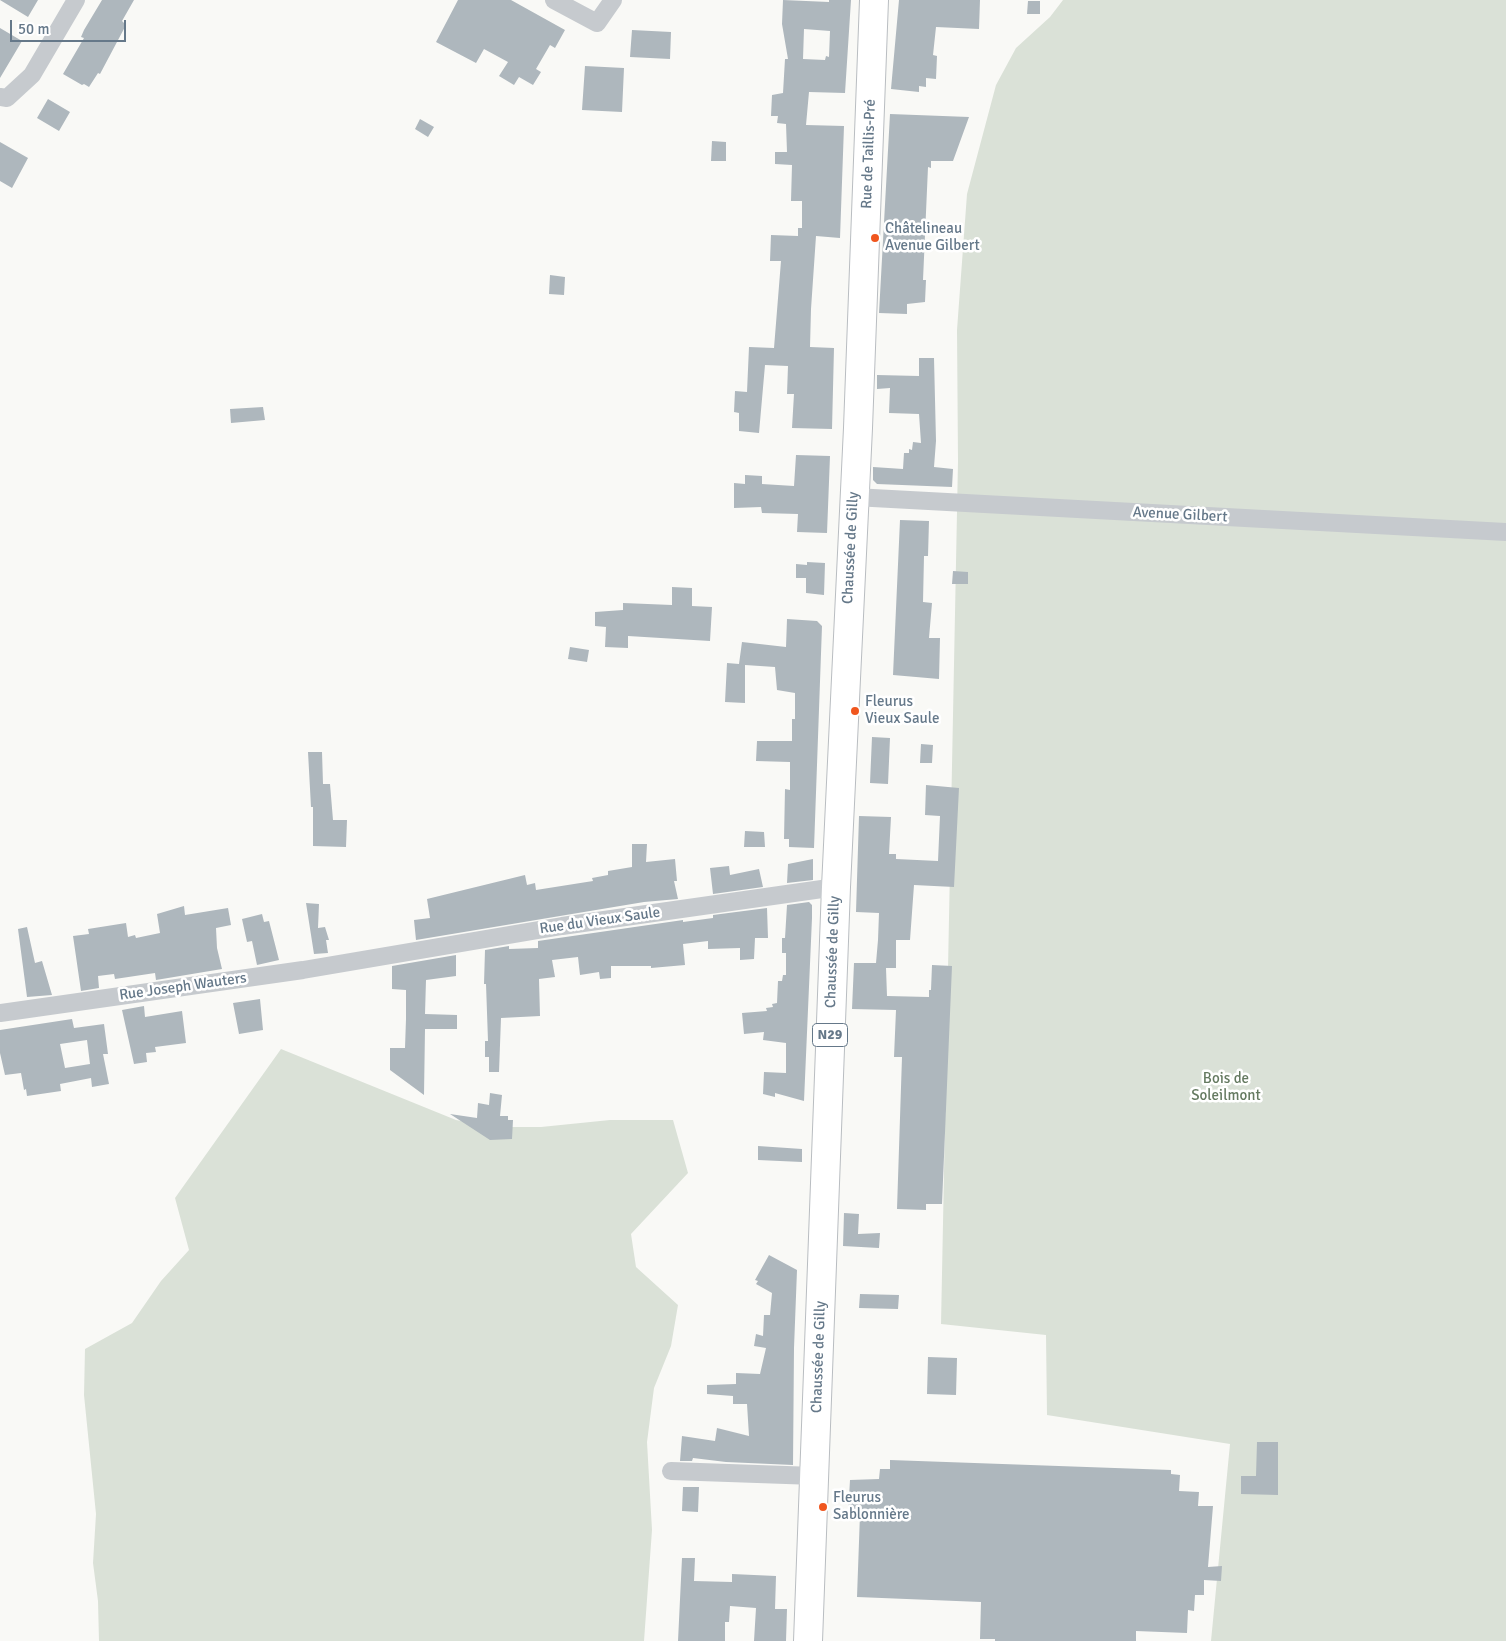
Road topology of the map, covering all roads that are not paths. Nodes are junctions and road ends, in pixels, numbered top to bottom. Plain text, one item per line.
1 (76, 0) edge
2 (554, 0) edge
3 (613, 0) edge
4 (874, 0) edge
5 (0, 97) edge
6 (858, 428) joint
7 (854, 497) junction
8 (1506, 532) edge
9 (836, 887) junction
10 (365, 959) joint
11 (4, 1010) edge
12 (671, 1471) dead end
13 (815, 1476) junction
14 (808, 1641) edge

1 - 5 street
2 - 3 street
4 - 6 main road, Rue de Taillis-Pré / N29
6 - 7 main road, Chaussée de Gilly / N29
7 - 8 street, Avenue Gilbert
7 - 9 main road, Chaussée de Gilly / N29
9 - 10 street, Rue du Vieux Saule
9 - 13 main road, Chaussée de Gilly / N29
10 - 11 street, Rue Joseph Wauters
12 - 13 street
13 - 14 main road, Chaussée de Gilly / N29

